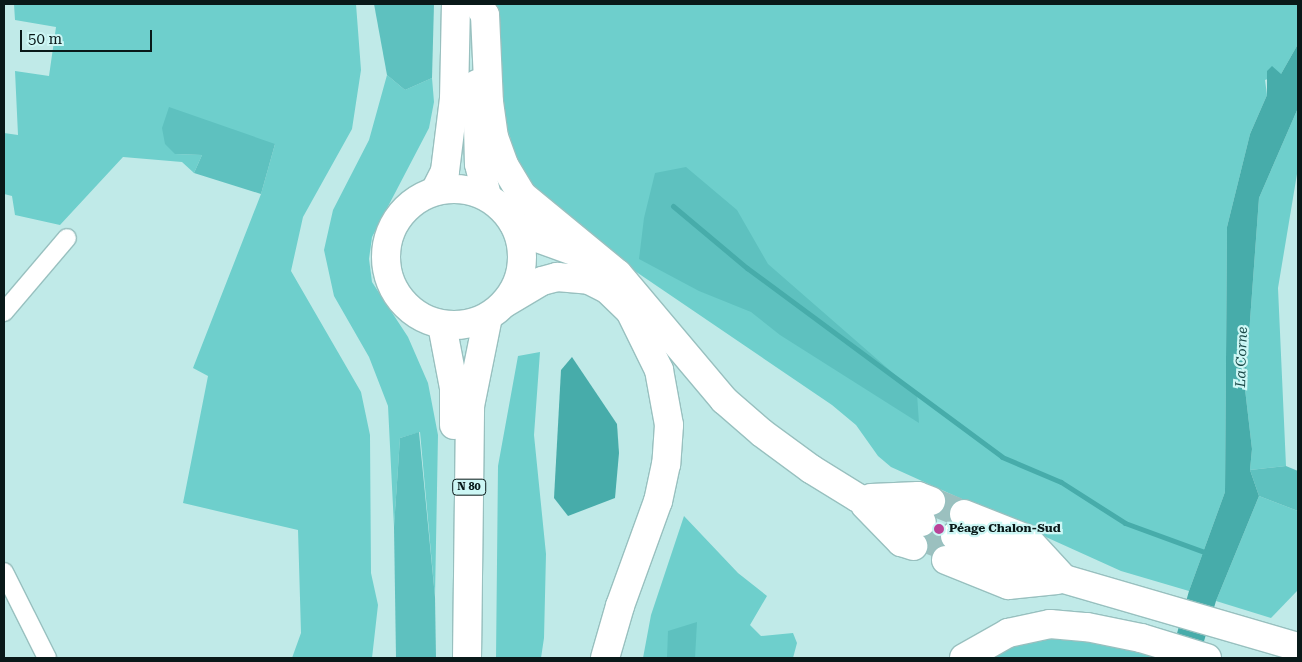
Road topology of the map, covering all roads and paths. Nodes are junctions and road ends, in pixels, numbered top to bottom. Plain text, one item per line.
1 (456, 4) edge
2 (476, 4) edge
3 (435, 191) junction
4 (487, 197) junction
5 (514, 224) junction
6 (68, 238) dead end
7 (602, 260) junction
8 (496, 310) junction
9 (4, 312) edge
10 (442, 325) junction
11 (922, 523) tunnel mouth
12 (955, 536) tunnel mouth
13 (4, 572) edge
14 (1298, 647) edge
15 (47, 658) edge
16 (453, 658) edge
17 (467, 658) edge
18 (605, 658) edge
19 (964, 658) edge
20 (1207, 658) edge

1 - 3 main road
2 - 4 main road
2 - 7 main road
3 - 4 main road
3 - 10 main road
4 - 5 main road
5 - 7 main road
5 - 8 main road
6 - 9 street
7 - 11 main road
8 - 10 main road
8 - 17 main road, N 80
8 - 18 main road
10 - 16 main road, N 80
12 - 14 main road
13 - 15 street
19 - 20 main road

